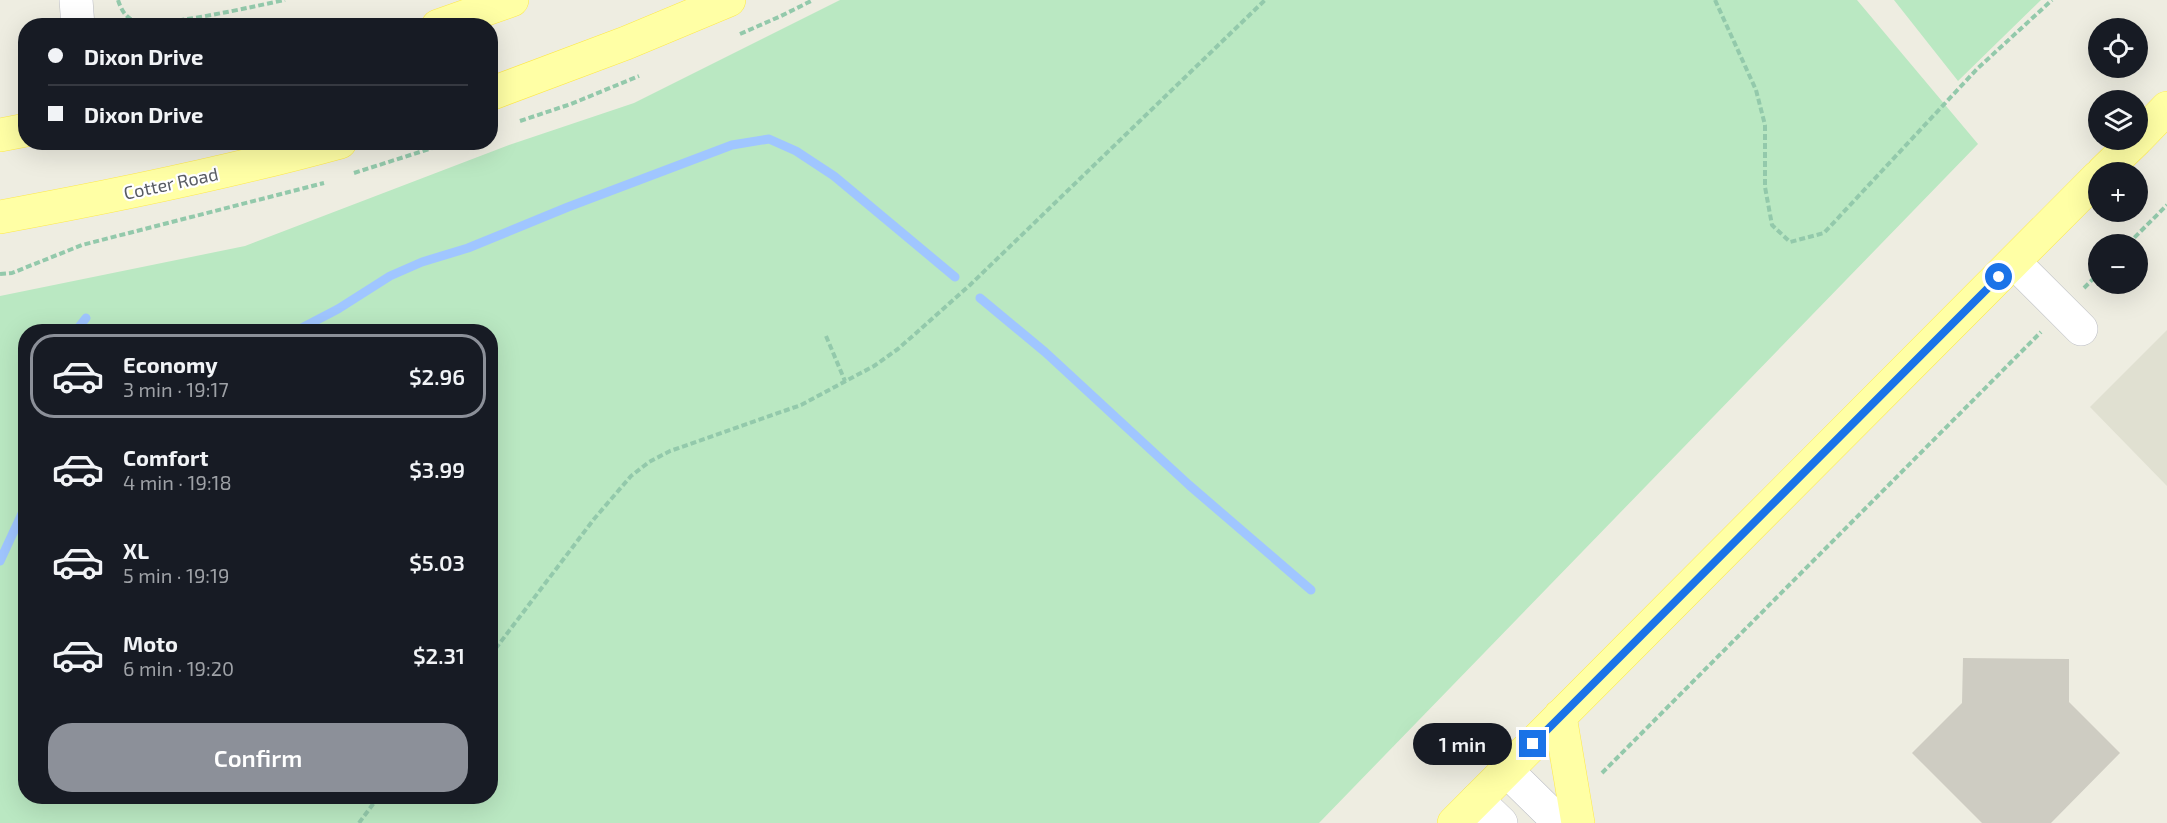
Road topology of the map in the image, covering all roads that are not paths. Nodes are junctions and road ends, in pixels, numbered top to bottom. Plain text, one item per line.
1 (76, 0) edge
2 (512, 0) edge
3 (729, 0) edge
4 (77, 18) edge
5 (461, 18) edge
6 (498, 90) edge
7 (2167, 108) edge
8 (2148, 128) edge
9 (18, 132) edge
10 (0, 135) edge
11 (310, 150) edge
12 (2126, 150) edge
13 (2113, 162) edge
14 (2088, 187) edge
15 (0, 217) edge
16 (2014, 262) junction
17 (2072, 319) road end
18 (1560, 716) junction
19 (1507, 771) junction
20 (1478, 800) junction
21 (1571, 816) edge
22 (1454, 823) edge
23 (1501, 823) edge

1 - 4 street
2 - 5 main road
3 - 6 main road
7 - 8 main road
9 - 10 main road
11 - 15 main road, Cotter Road
12 - 13 main road
14 - 16 main road
16 - 17 street
16 - 18 main road
18 - 19 main road
18 - 21 main road
19 - 20 main road
19 - 21 street
20 - 22 main road
20 - 23 street

